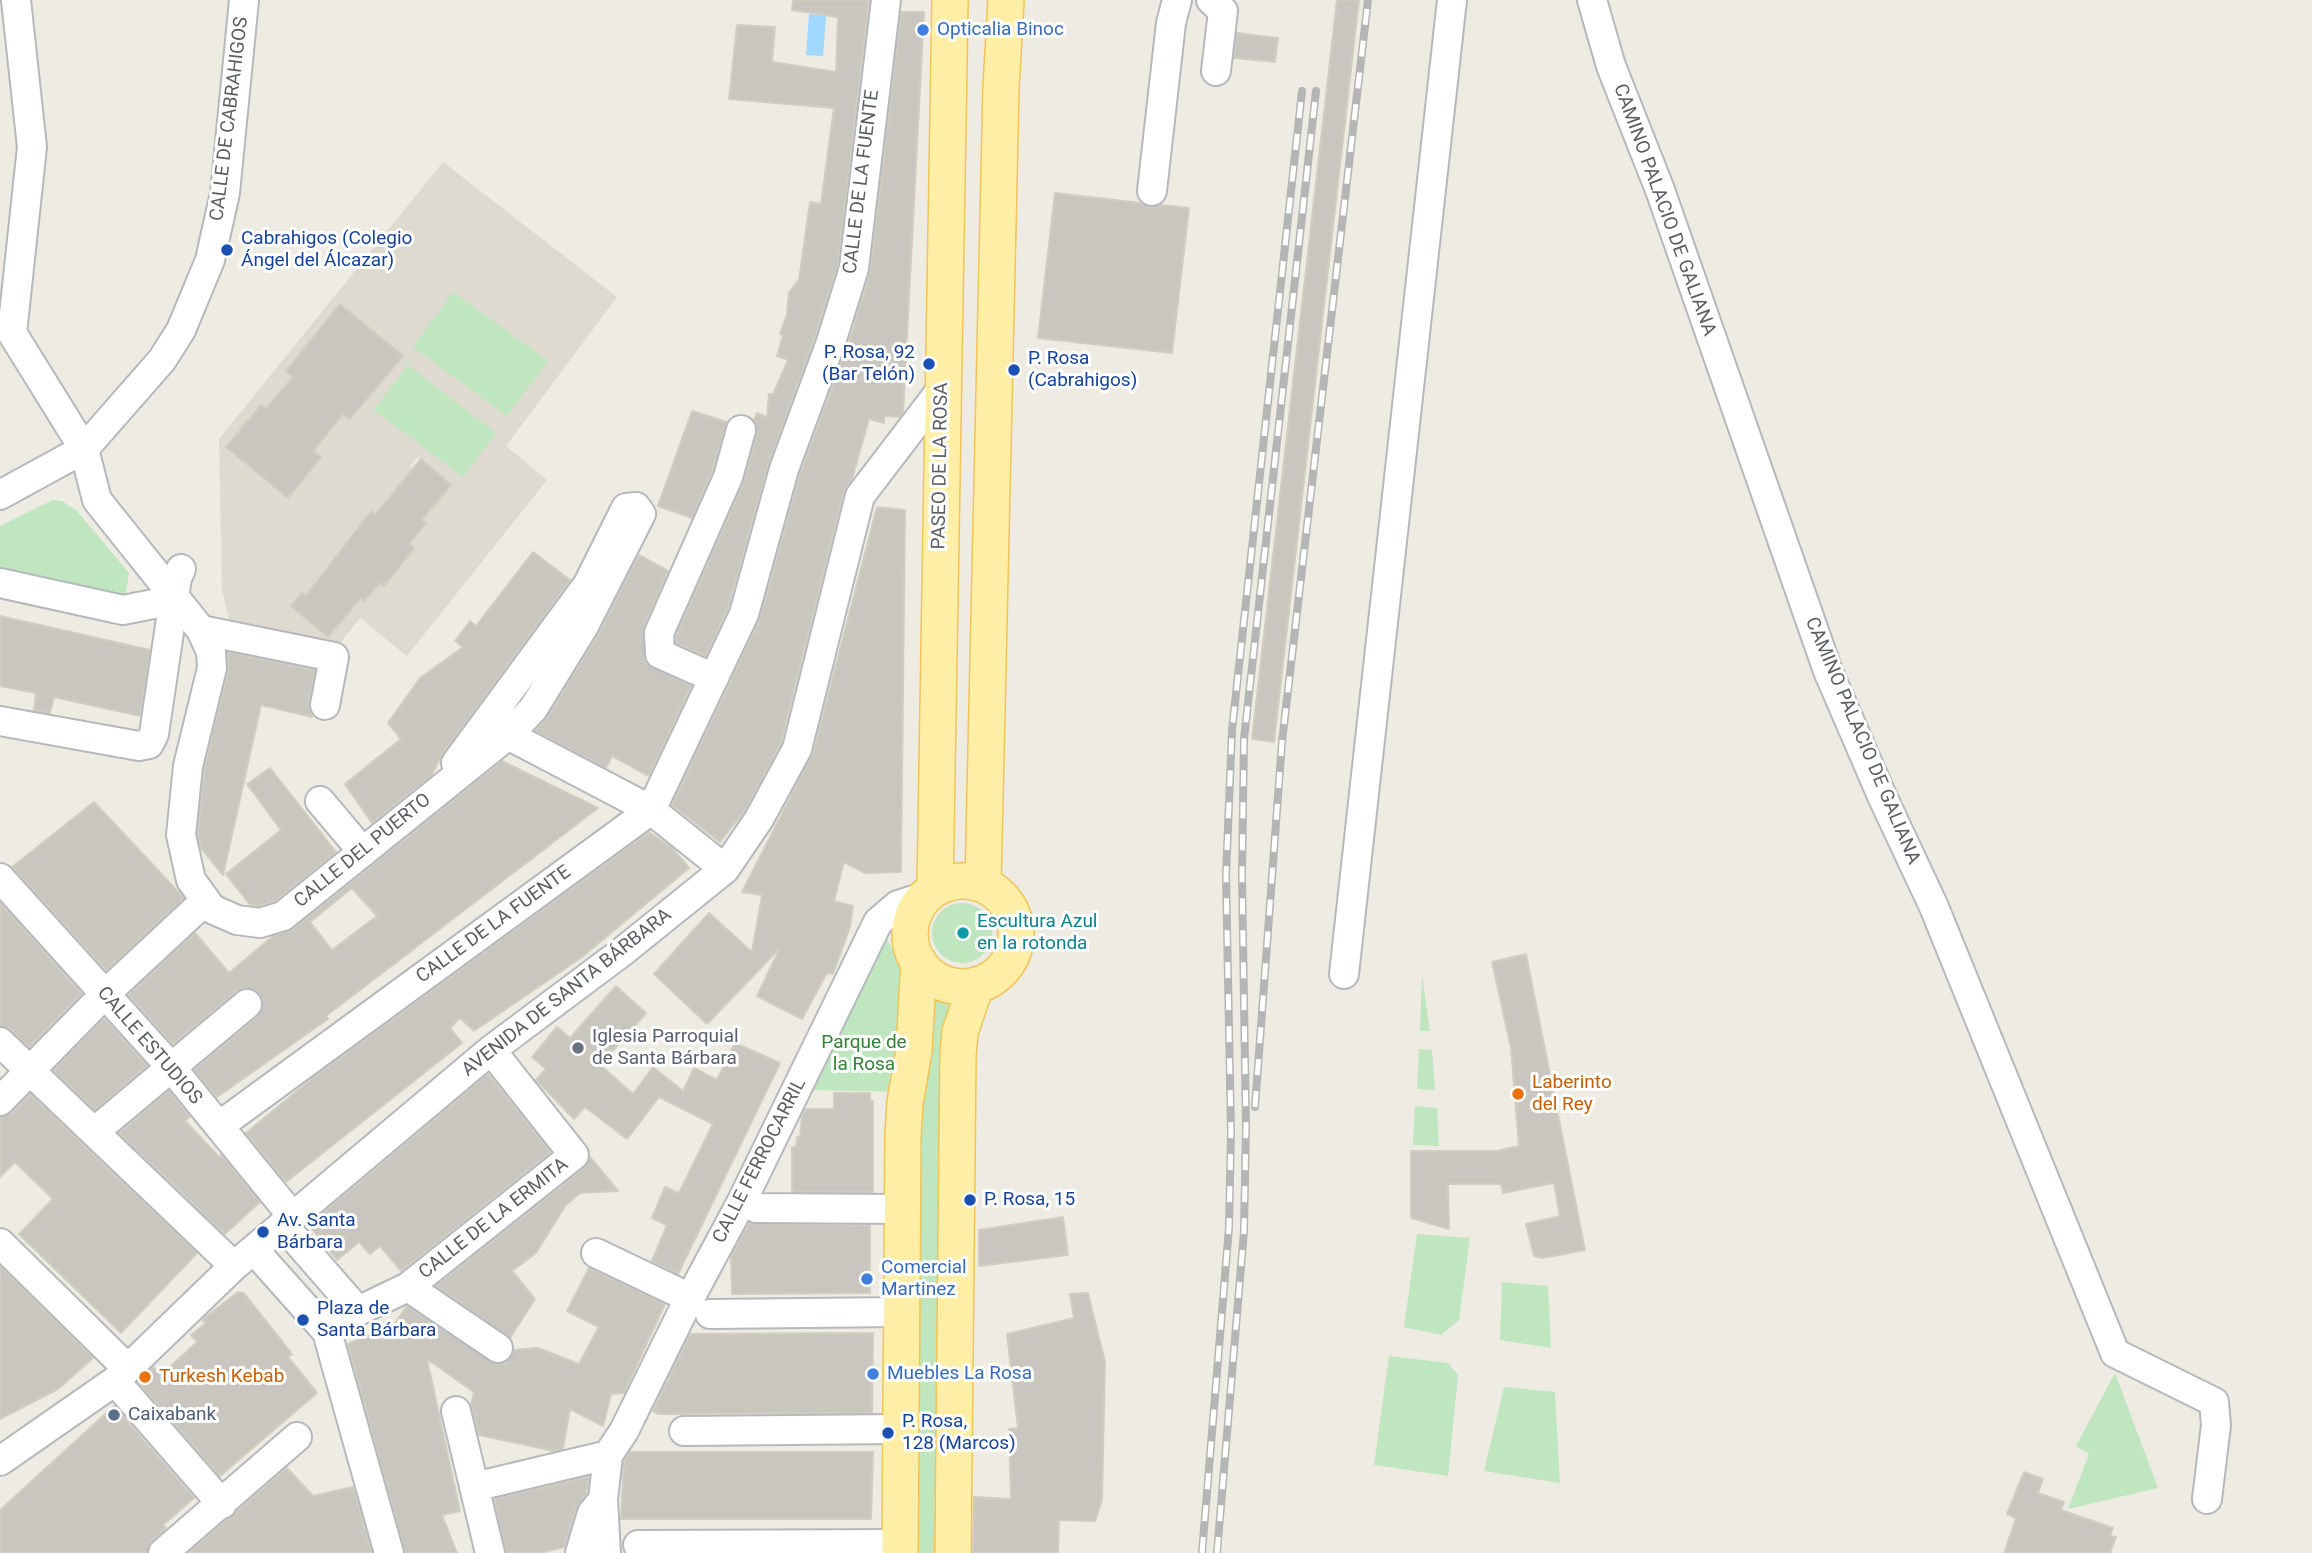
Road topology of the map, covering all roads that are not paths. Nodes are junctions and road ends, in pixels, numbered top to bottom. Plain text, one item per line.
1 (16, 0) edge
2 (244, 0) edge
3 (886, 0) edge
4 (950, 0) edge
5 (972, 0) edge
6 (1004, 0) edge
7 (1178, 0) edge
8 (1200, 0) edge
9 (1211, 0) edge
10 (1452, 0) edge
11 (1592, 0) edge
12 (1216, 71) dead end
13 (1152, 191) dead end
14 (941, 390) junction
15 (741, 430) dead end
16 (84, 449) junction
17 (0, 495) edge
18 (181, 569) dead end
19 (0, 583) edge
20 (174, 600) junction
21 (201, 630) junction
22 (714, 678) junction
23 (325, 705) dead end
24 (0, 721) edge
25 (508, 735) junction
26 (320, 801) dead end
27 (651, 810) junction
28 (401, 821) junction
29 (363, 852) junction
30 (724, 869) junction
31 (0, 878) edge
32 (983, 884) junction
33 (930, 893) junction
34 (205, 901) junction
35 (919, 962) junction
36 (1344, 974) dead end
37 (975, 985) junction
38 (104, 995) junction
39 (247, 1004) dead end
40 (0, 1042) edge
41 (491, 1050) junction
42 (170, 1066) junction
43 (30, 1071) junction
44 (0, 1101) edge
45 (219, 1126) junction
46 (94, 1132) junction
47 (756, 1208) dead end
48 (902, 1209) junction
49 (288, 1221) junction
50 (0, 1243) edge
51 (596, 1253) dead end
52 (244, 1258) junction
53 (408, 1287) junction
54 (700, 1306) junction
55 (358, 1311) junction
56 (901, 1312) junction
57 (327, 1332) junction
58 (498, 1348) dead end
59 (121, 1375) junction
60 (456, 1411) dead end
61 (900, 1429) junction
62 (684, 1432) dead end
63 (297, 1437) dead end
64 (608, 1455) junction
65 (0, 1461) edge
66 (474, 1488) junction
67 (2207, 1499) dead end
68 (222, 1504) junction
69 (638, 1545) dead end
70 (900, 1548) edge
71 (583, 1552) edge
72 (163, 1553) edge
73 (389, 1553) edge
74 (490, 1553) edge
75 (953, 1553) edge

1 - 16 street
2 - 16 street, CALLE DE CABRAHIGOS
3 - 22 street, CALLE DE LA FUENTE
4 - 14 main road, PASEO DE LA ROSA
5 - 6 main road
6 - 32 main road
7 - 8 street
7 - 13 street
9 - 12 street
10 - 36 street
11 - 67 street, CAMINO PALACIO DE GALIANA
14 - 30 street, AVENIDA DE SANTA BÁRBARA
14 - 33 main road, PASEO DE LA ROSA
15 - 22 street
16 - 17 street
16 - 20 street
18 - 20 street
19 - 20 street
20 - 21 street
20 - 24 street
21 - 23 street
21 - 34 street
22 - 27 street, CALLE DE LA FUENTE
25 - 27 street
25 - 28 street, CALLE DEL PUERTO
25 - 28 street, CALLE DEL PUERTO
26 - 29 street
27 - 30 street
27 - 45 street, CALLE DE LA FUENTE
28 - 29 street, CALLE DEL PUERTO
29 - 34 street, CALLE DEL PUERTO
30 - 41 street, AVENIDA DE SANTA BÁRBARA
31 - 38 street, CALLE ESTUDIOS
32 - 33 main road
32 - 37 main road
33 - 35 main road, PASEO DE LA ROSA
33 - 54 street, CALLE FERROCARRIL
34 - 38 street
35 - 37 main road
35 - 48 main road, PASEO DE LA ROSA
37 - 75 main road
38 - 42 street, CALLE ESTUDIOS
38 - 43 street
39 - 42 street
40 - 43 street
41 - 49 street, AVENIDA DE SANTA BÁRBARA
41 - 53 street, CALLE DE LA ERMITA
42 - 45 street, CALLE ESTUDIOS
42 - 46 street
43 - 44 street
43 - 46 street
45 - 49 street, CALLE ESTUDIOS
46 - 52 street
47 - 48 street
48 - 56 main road, PASEO DE LA ROSA
49 - 52 street, AVENIDA DE SANTA BÁRBARA
49 - 55 street
50 - 59 street
51 - 54 street
52 - 57 street
52 - 59 street, AVENIDA DE SANTA BÁRBARA
53 - 55 street, CALLE DE LA ERMITA
53 - 58 street, CALLE DE LA ERMITA
54 - 56 street
54 - 64 street, CALLE FERROCARRIL
55 - 57 street
56 - 61 main road, PASEO DE LA ROSA
57 - 73 street
59 - 65 street, AVENIDA DE SANTA BÁRBARA
59 - 68 street
60 - 66 street
61 - 62 street
61 - 70 main road, PASEO DE LA ROSA
63 - 68 street
64 - 66 street
64 - 71 street, CALLE FERROCARRIL
66 - 74 street
68 - 72 street
69 - 70 street, PASEO DE LA ROSA

